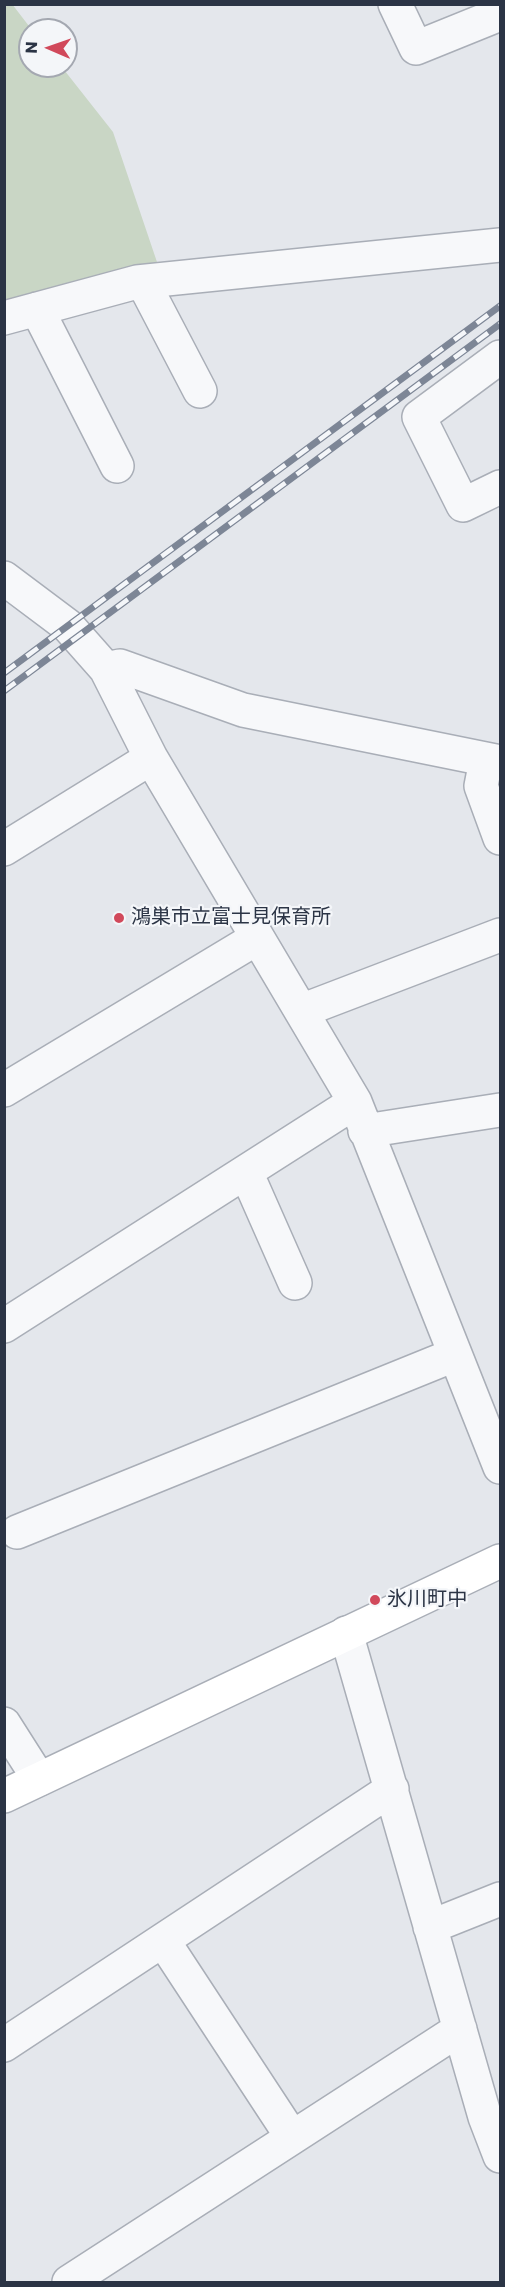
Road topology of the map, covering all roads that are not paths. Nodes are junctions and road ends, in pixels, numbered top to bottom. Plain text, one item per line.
1 (395, 4) edge
2 (501, 14) edge
3 (501, 245) edge
4 (143, 282) junction
5 (37, 309) junction
6 (4, 318) edge
7 (501, 357) edge
8 (200, 391) dead end
9 (117, 466) dead end
10 (501, 487) edge
11 (4, 578) edge
12 (106, 669) junction
13 (151, 758) junction
14 (493, 761) edge
15 (501, 838) edge
16 (4, 849) edge
17 (501, 935) edge
18 (257, 938) junction
19 (301, 1011) junction
20 (4, 1090) edge
21 (501, 1110) edge
22 (360, 1117) junction
23 (246, 1172) junction
24 (295, 1283) dead end
25 (4, 1326) edge
26 (454, 1355) junction
27 (501, 1467) edge
28 (17, 1532) dead end
29 (501, 1561) edge
30 (346, 1633) junction
31 (4, 1724) edge
32 (39, 1779) junction
33 (392, 1789) junction
34 (4, 1796) edge
35 (501, 1899) edge
36 (430, 1927) junction
37 (164, 1941) junction
38 (460, 2030) junction
39 (4, 2045) edge
40 (292, 2137) junction
41 (501, 2156) edge
42 (69, 2283) edge

1 - 2 street
3 - 4 street
4 - 5 street
4 - 8 street
5 - 6 street
5 - 9 street
7 - 10 street
11 - 12 street
12 - 13 street
12 - 14 street
13 - 16 street
13 - 18 street
14 - 15 street
17 - 19 street
18 - 19 street
18 - 20 street
19 - 22 street
21 - 22 street
22 - 23 street
22 - 26 street
23 - 24 street
23 - 25 street
26 - 27 street
26 - 28 street
29 - 30 street
30 - 32 street
30 - 33 street
31 - 32 street
32 - 34 street
33 - 36 street
33 - 37 street
35 - 36 street
36 - 38 street
37 - 39 street
37 - 40 street
38 - 40 street
38 - 41 street
40 - 42 street

